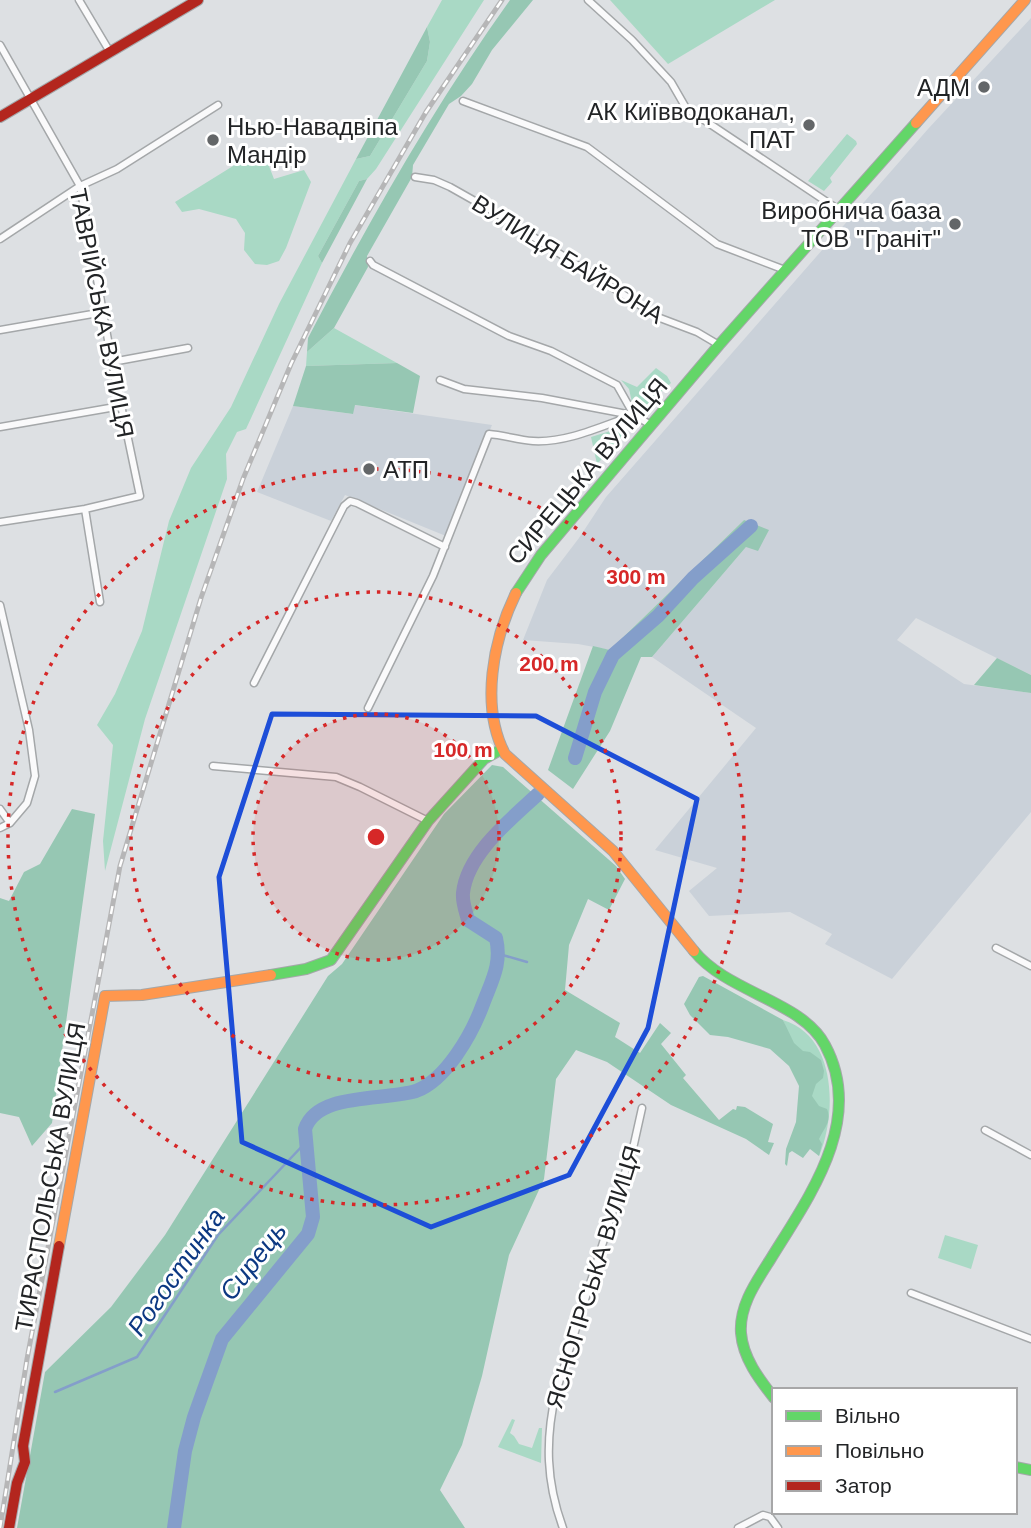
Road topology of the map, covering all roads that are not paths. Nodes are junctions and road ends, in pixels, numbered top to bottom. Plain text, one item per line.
1 (79, 0) edge
2 (588, 0) edge
3 (1025, 0) edge
4 (194, 1) edge
5 (0, 45) edge
6 (110, 52) junction
7 (31, 98) junction
8 (463, 101) dead end
9 (218, 104) dead end
10 (0, 117) edge
11 (415, 177) dead end
12 (80, 186) junction
13 (839, 210) junction
14 (0, 239) edge
15 (370, 261) dead end
16 (785, 270) junction
17 (104, 312) junction
18 (0, 330) edge
19 (719, 345) junction
20 (188, 348) dead end
21 (112, 362) junction
22 (440, 380) dead end
23 (121, 406) junction
24 (634, 415) junction
25 (651, 425) junction
26 (0, 427) edge
27 (85, 509) junction
28 (0, 522) edge
29 (445, 547) junction
30 (100, 602) dead end
31 (0, 605) edge
32 (254, 683) dead end
33 (368, 708) dead end
34 (502, 749) junction
35 (213, 766) dead end
36 (0, 809) edge
37 (428, 821) junction
38 (10, 823) junction
39 (0, 828) edge
40 (996, 948) dead end
41 (1031, 966) edge
42 (642, 1108) dead end
43 (985, 1130) dead end
44 (1031, 1155) edge
45 (911, 1293) dead end
46 (1031, 1339) edge
47 (772, 1395) edge
48 (9, 1528) edge
49 (563, 1528) edge
50 (738, 1528) edge
51 (778, 1528) edge

1 - 6 street
2 - 13 street
3 - 13 main road, СИРЕЦЬКА ВУЛИЦЯ
4 - 6 main road
5 - 7 street, ТАВРІЙСЬКА ВУЛИЦЯ
6 - 7 main road
7 - 10 main road
7 - 12 street, ТАВРІЙСЬКА ВУЛИЦЯ
8 - 16 street
9 - 12 street
11 - 19 street, ВУЛИЦЯ БАЙРОНА
12 - 14 street
12 - 17 street, ТАВРІЙСЬКА ВУЛИЦЯ
13 - 16 main road, СИРЕЦЬКА ВУЛИЦЯ
15 - 24 street
16 - 19 main road, СИРЕЦЬКА ВУЛИЦЯ
17 - 18 street
17 - 21 street, ТАВРІЙСЬКА ВУЛИЦЯ
19 - 25 main road, СИРЕЦЬКА ВУЛИЦЯ
20 - 21 street
21 - 23 street, ТАВРІЙСЬКА ВУЛИЦЯ
22 - 24 street
23 - 26 street
23 - 27 street, ТАВРІЙСЬКА ВУЛИЦЯ
24 - 25 street
24 - 29 street
25 - 34 main road, СИРЕЦЬКА ВУЛИЦЯ
27 - 28 street
27 - 30 street
29 - 32 street
29 - 33 street
31 - 38 street
34 - 37 main road
34 - 47 main road
35 - 37 street
36 - 38 street
37 - 48 main road, ТИРАСПОЛЬСЬКА ВУЛИЦЯ
38 - 39 street
40 - 41 street
42 - 49 street, ЯСНОГІРСЬКА ВУЛИЦЯ
43 - 44 street
45 - 46 street
50 - 51 street

